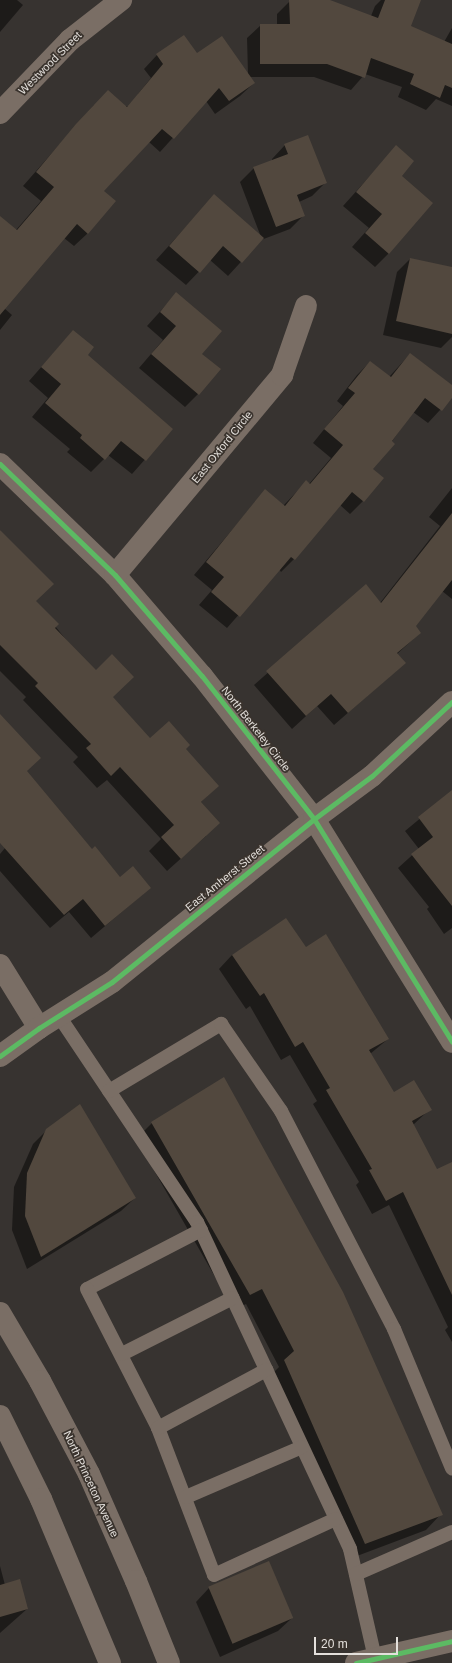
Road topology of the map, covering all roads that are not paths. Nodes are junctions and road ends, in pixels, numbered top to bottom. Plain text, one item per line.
1 (121, 0) edge
2 (0, 113) edge
3 (306, 306) dead end
4 (0, 464) edge
5 (115, 575) junction
6 (452, 702) edge
7 (314, 819) junction
8 (0, 965) edge
9 (59, 1016) junction
10 (39, 1028) junction
11 (452, 1042) edge
12 (0, 1056) edge
13 (109, 1091) junction
14 (201, 1230) junction
15 (233, 1298) junction
16 (0, 1313) edge
17 (122, 1354) junction
18 (266, 1370) junction
19 (0, 1416) edge
20 (158, 1428) junction
21 (302, 1447) junction
22 (452, 1468) edge
23 (186, 1497) junction
24 (336, 1520) junction
25 (452, 1532) edge
26 (356, 1574) junction
27 (452, 1641) edge
28 (366, 1661) edge
29 (110, 1663) edge
30 (169, 1663) edge

1 - 2 street, Westwood Street
3 - 5 street, East Oxford Circle
4 - 5 street, North Berkeley Circle
5 - 7 street, North Berkeley Circle
6 - 7 street, East Amherst Street
7 - 9 street, East Amherst Street
7 - 11 street, North Berkeley Circle
8 - 10 street
9 - 10 street, East Amherst Street
9 - 13 lane
10 - 12 street, East Amherst Street
13 - 14 lane
13 - 22 lane
14 - 15 lane
14 - 17 lane
15 - 17 lane
15 - 18 lane
16 - 30 street, North Princeton Avenue
17 - 20 lane
18 - 20 lane
18 - 21 lane
19 - 29 street
20 - 23 lane
21 - 23 lane
21 - 24 lane
23 - 24 lane
24 - 26 lane
25 - 26 lane
26 - 28 lane
27 - 28 street

